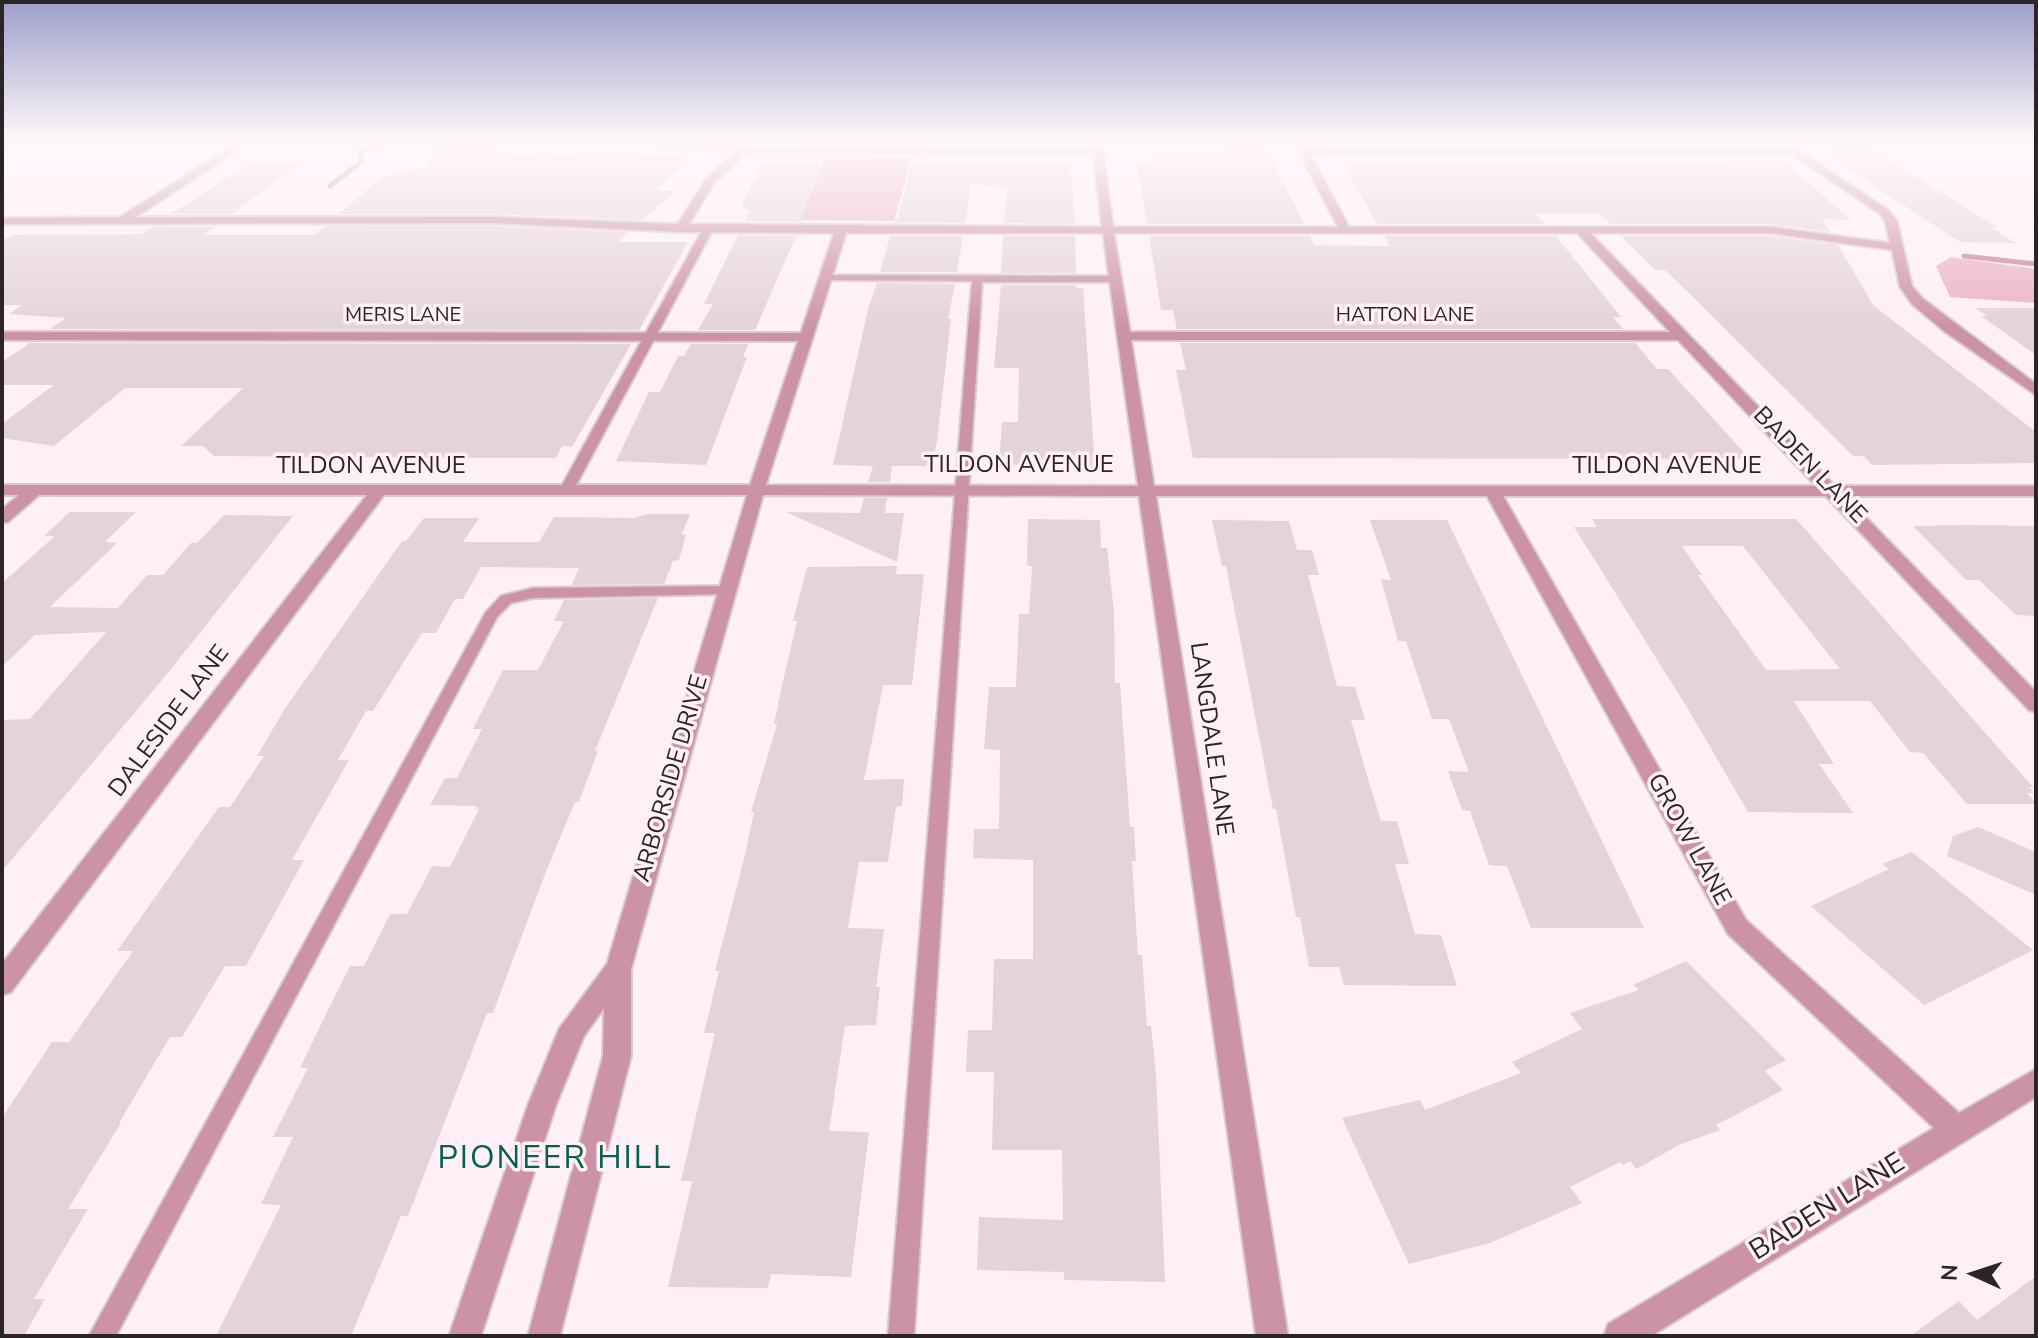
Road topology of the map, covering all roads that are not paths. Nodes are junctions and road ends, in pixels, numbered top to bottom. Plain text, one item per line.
1 (148, 204) edge
2 (696, 204) edge
3 (1105, 204) edge
4 (1332, 204) edge
5 (1873, 204) edge
6 (124, 220) junction
7 (2, 221) edge
8 (1344, 228) junction
9 (681, 229) junction
10 (708, 229) junction
11 (1108, 229) junction
12 (841, 230) junction
13 (1580, 230) junction
14 (1896, 247) junction
15 (825, 278) junction
16 (977, 279) junction
17 (1116, 279) junction
18 (2, 336) edge
19 (1126, 336) junction
20 (1685, 336) junction
21 (649, 337) junction
22 (805, 337) junction
23 (2036, 391) edge
24 (2, 490) edge
25 (35, 490) junction
26 (961, 490) junction
27 (1148, 490) junction
28 (379, 491) junction
29 (566, 491) junction
30 (756, 491) junction
31 (1834, 491) junction
32 (2036, 491) edge
33 (1493, 492) junction
34 (2, 518) edge
35 (726, 591) junction
36 (2036, 705) edge
37 (618, 969) junction
38 (2, 984) edge
39 (2036, 1082) edge
40 (1956, 1129) junction
41 (102, 1336) edge
42 (465, 1336) edge
43 (544, 1336) edge
44 (901, 1336) edge
45 (1272, 1336) edge
46 (1620, 1336) edge

1 - 6 street
2 - 9 street
3 - 11 street, LANGDALE LANE
4 - 8 street
5 - 14 street
6 - 7 street
6 - 9 street
8 - 11 street
8 - 13 street
9 - 10 street
10 - 12 street
10 - 21 lane
11 - 12 street
11 - 17 street, LANGDALE LANE
12 - 15 street, ARBORSIDE DRIVE
13 - 14 street
13 - 20 street, BADEN LANE
14 - 23 street
15 - 16 lane
15 - 22 street, ARBORSIDE DRIVE
16 - 17 lane
16 - 26 lane
17 - 19 street, LANGDALE LANE
18 - 21 street, MERIS LANE
19 - 20 street, HATTON LANE
19 - 27 street, LANGDALE LANE
20 - 31 street, BADEN LANE
21 - 22 street, MERIS LANE
21 - 29 lane
22 - 30 street, ARBORSIDE DRIVE
24 - 25 street, TILDON AVENUE
25 - 28 street, TILDON AVENUE
25 - 34 street
26 - 27 street, TILDON AVENUE
26 - 30 street, TILDON AVENUE
26 - 44 lane
27 - 33 street, TILDON AVENUE
27 - 45 street, LANGDALE LANE
28 - 29 street, TILDON AVENUE
28 - 38 street, DALESIDE LANE
29 - 30 street, TILDON AVENUE
30 - 35 street, ARBORSIDE DRIVE
31 - 32 street, TILDON AVENUE
31 - 33 street, TILDON AVENUE
31 - 36 street, BADEN LANE
33 - 40 street, GROW LANE
35 - 37 street, ARBORSIDE DRIVE
35 - 41 lane
37 - 42 street
37 - 43 street, ARBORSIDE DRIVE
39 - 40 street, BADEN LANE
40 - 46 street, BADEN LANE

